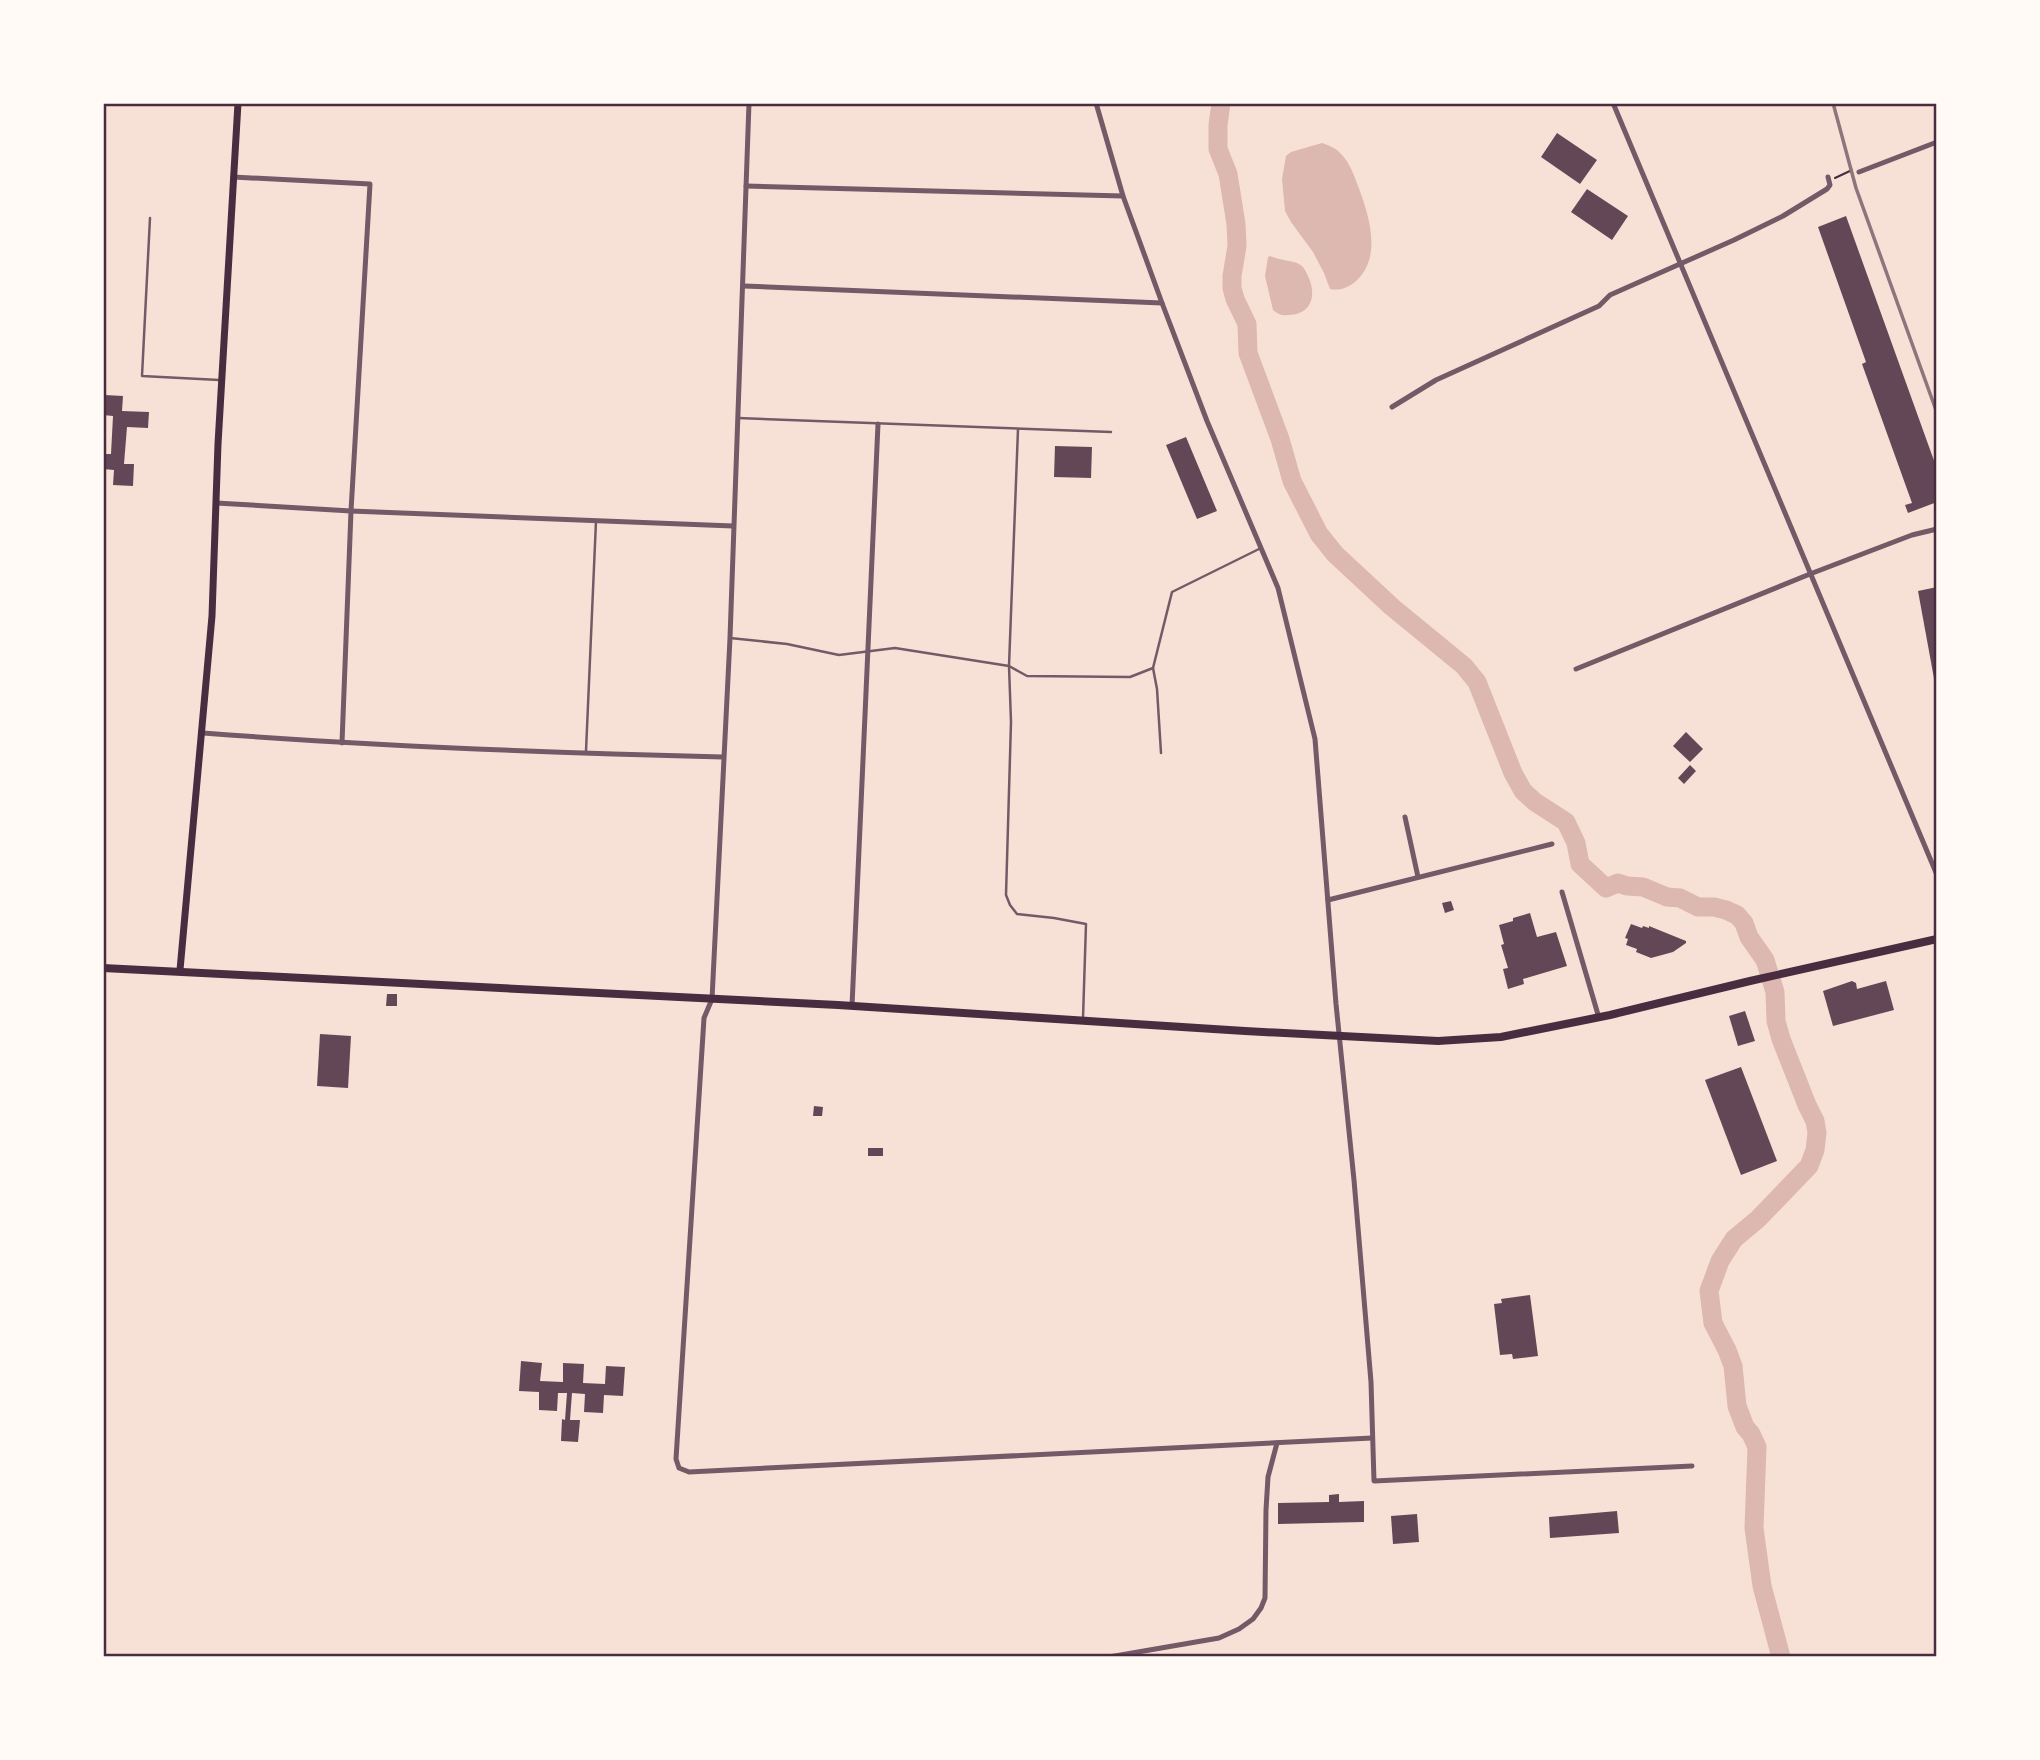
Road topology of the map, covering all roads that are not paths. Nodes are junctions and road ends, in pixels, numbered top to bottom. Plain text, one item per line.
1 (238, 103) edge
2 (749, 103) edge
3 (1096, 103) edge
4 (1613, 103) edge
5 (1937, 142) edge
6 (1859, 172) road end
7 (233, 177) junction
8 (1829, 179) road end
9 (746, 186) junction
10 (1123, 196) junction
11 (150, 218) dead end
12 (1680, 263) junction
13 (744, 286) junction
14 (1161, 303) junction
15 (222, 381) junction
16 (1392, 407) dead end
17 (738, 418) junction
18 (878, 424) junction
19 (1018, 429) junction
20 (1111, 432) dead end
21 (216, 503) junction
22 (351, 512) junction
23 (596, 520) junction
24 (733, 526) junction
25 (1937, 529) edge
26 (1261, 548) junction
27 (1811, 573) junction
28 (730, 638) junction
29 (868, 652) junction
30 (1009, 666) junction
31 (1153, 668) junction
32 (1576, 669) dead end
33 (203, 733) junction
34 (342, 743) junction
35 (1161, 753) dead end
36 (586, 754) junction
37 (723, 757) junction
38 (1405, 817) dead end
39 (1552, 844) dead end
40 (1937, 876) edge
41 (1418, 877) junction
42 (1562, 892) dead end
43 (1328, 900) junction
44 (1937, 939) edge
45 (103, 968) edge
46 (180, 971) junction
47 (712, 999) junction
48 (852, 1006) junction
49 (1599, 1018) junction
50 (1082, 1021) junction
51 (1340, 1037) junction
52 (1372, 1438) junction
53 (1277, 1443) junction
54 (1692, 1466) dead end
55 (1109, 1657) edge

1 - 7 main road
2 - 9 street
3 - 10 street
4 - 12 street
5 - 6 street
7 - 15 main road
7 - 22 street
8 - 12 street
9 - 10 street
9 - 13 street
10 - 14 street
11 - 15 lane
12 - 16 street
12 - 27 street
13 - 14 street
13 - 17 street
14 - 26 street
15 - 21 main road
17 - 18 lane
17 - 24 street
18 - 19 lane
18 - 29 street
19 - 20 lane
19 - 30 lane
21 - 22 street
21 - 33 main road
22 - 23 street
22 - 34 street
23 - 24 street
23 - 36 lane
24 - 28 street
25 - 27 street
26 - 31 lane
26 - 43 street
27 - 32 street
27 - 40 street
28 - 29 lane
28 - 37 street
29 - 30 lane
29 - 48 street
30 - 31 lane
30 - 50 lane
31 - 35 lane
33 - 34 street
33 - 46 main road
34 - 36 street
36 - 37 street
37 - 47 street
38 - 41 street
39 - 41 street
41 - 43 street
42 - 49 street
43 - 51 street
44 - 49 main road
45 - 46 main road
46 - 47 main road
47 - 48 main road
47 - 53 street
48 - 50 main road
49 - 51 main road
50 - 51 main road
51 - 52 street
52 - 53 street
52 - 54 street
53 - 55 street

